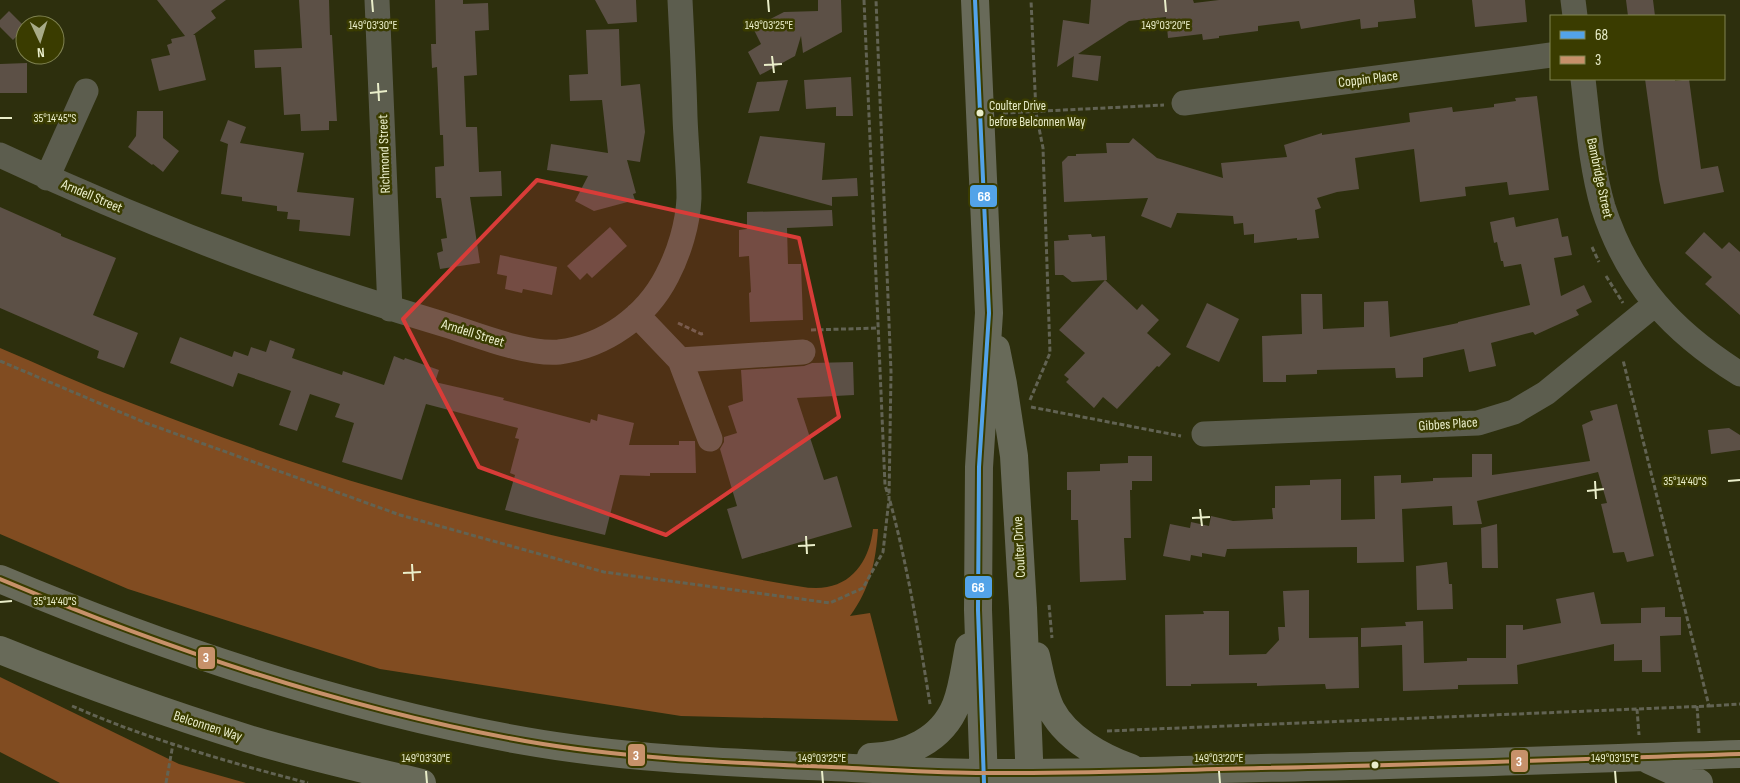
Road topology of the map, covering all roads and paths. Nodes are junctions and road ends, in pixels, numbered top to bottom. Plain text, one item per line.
1 (377, 0) edge
2 (680, 0) edge
3 (864, 0) edge
4 (876, 0) edge
5 (975, 0) edge
6 (1031, 0) edge
7 (1573, 0) edge
8 (1575, 15) edge
9 (1550, 55) edge
10 (1583, 80) edge
11 (86, 91) dead end
12 (1184, 102) joint
13 (1036, 113) junction
14 (980, 114) junction
15 (0, 155) edge
16 (47, 178) junction
17 (1655, 304) junction
18 (390, 309) junction
19 (989, 313) junction
20 (637, 315) junction
21 (677, 323) dead end
22 (878, 328) junction
23 (711, 333) dead end
24 (1617, 335) junction
25 (806, 341) joint
26 (680, 360) junction
27 (0, 361) edge
28 (1740, 374) edge
29 (1204, 434) joint
30 (710, 439) dead end
31 (889, 499) junction
32 (0, 579) edge
33 (1023, 608) junction
34 (978, 610) junction
35 (0, 650) edge
36 (1740, 704) edge
37 (1709, 706) junction
38 (931, 710) dead end
39 (1106, 731) dead end
40 (174, 744) dead end
41 (1740, 754) edge
42 (1641, 757) junction
43 (748, 763) junction
44 (1740, 766) edge
45 (1142, 772) junction
46 (984, 778) edge
47 (1029, 778) edge
48 (166, 783) edge
49 (422, 783) edge
50 (1699, 783) edge
51 (1715, 783) edge

1 - 18 street, Richmond Street
2 - 20 street, Arndell Street
3 - 22 path
4 - 31 path
5 - 14 main road, Coulter Drive
6 - 13 path
7 - 8 street
9 - 12 street, Coppin Place
10 - 17 street, Bambridge Street
11 - 16 street
12 - 13 path
13 - 14 path
13 - 29 path
14 - 19 main road, Coulter Drive
15 - 16 street, Arndell Street
16 - 18 street, Arndell Street
17 - 24 street, Gibbes Place
17 - 28 street, Bambridge Street
18 - 20 street, Arndell Street
19 - 33 main road, Coulter Drive
19 - 34 main road, Coulter Drive
20 - 26 street
21 - 23 path
22 - 25 path
22 - 31 path
24 - 29 street, Gibbes Place
24 - 37 path
25 - 26 street
26 - 30 street
27 - 31 path
31 - 38 path
32 - 43 main road
33 - 45 main road
33 - 47 main road, Coulter Drive
34 - 43 main road
34 - 46 main road, Coulter Drive
35 - 49 main road, Belconnen Way
36 - 37 path
37 - 39 path
40 - 48 path
41 - 42 main road
42 - 45 main road
42 - 50 main road
43 - 46 main road
44 - 51 main road
45 - 47 main road
46 - 47 main road

